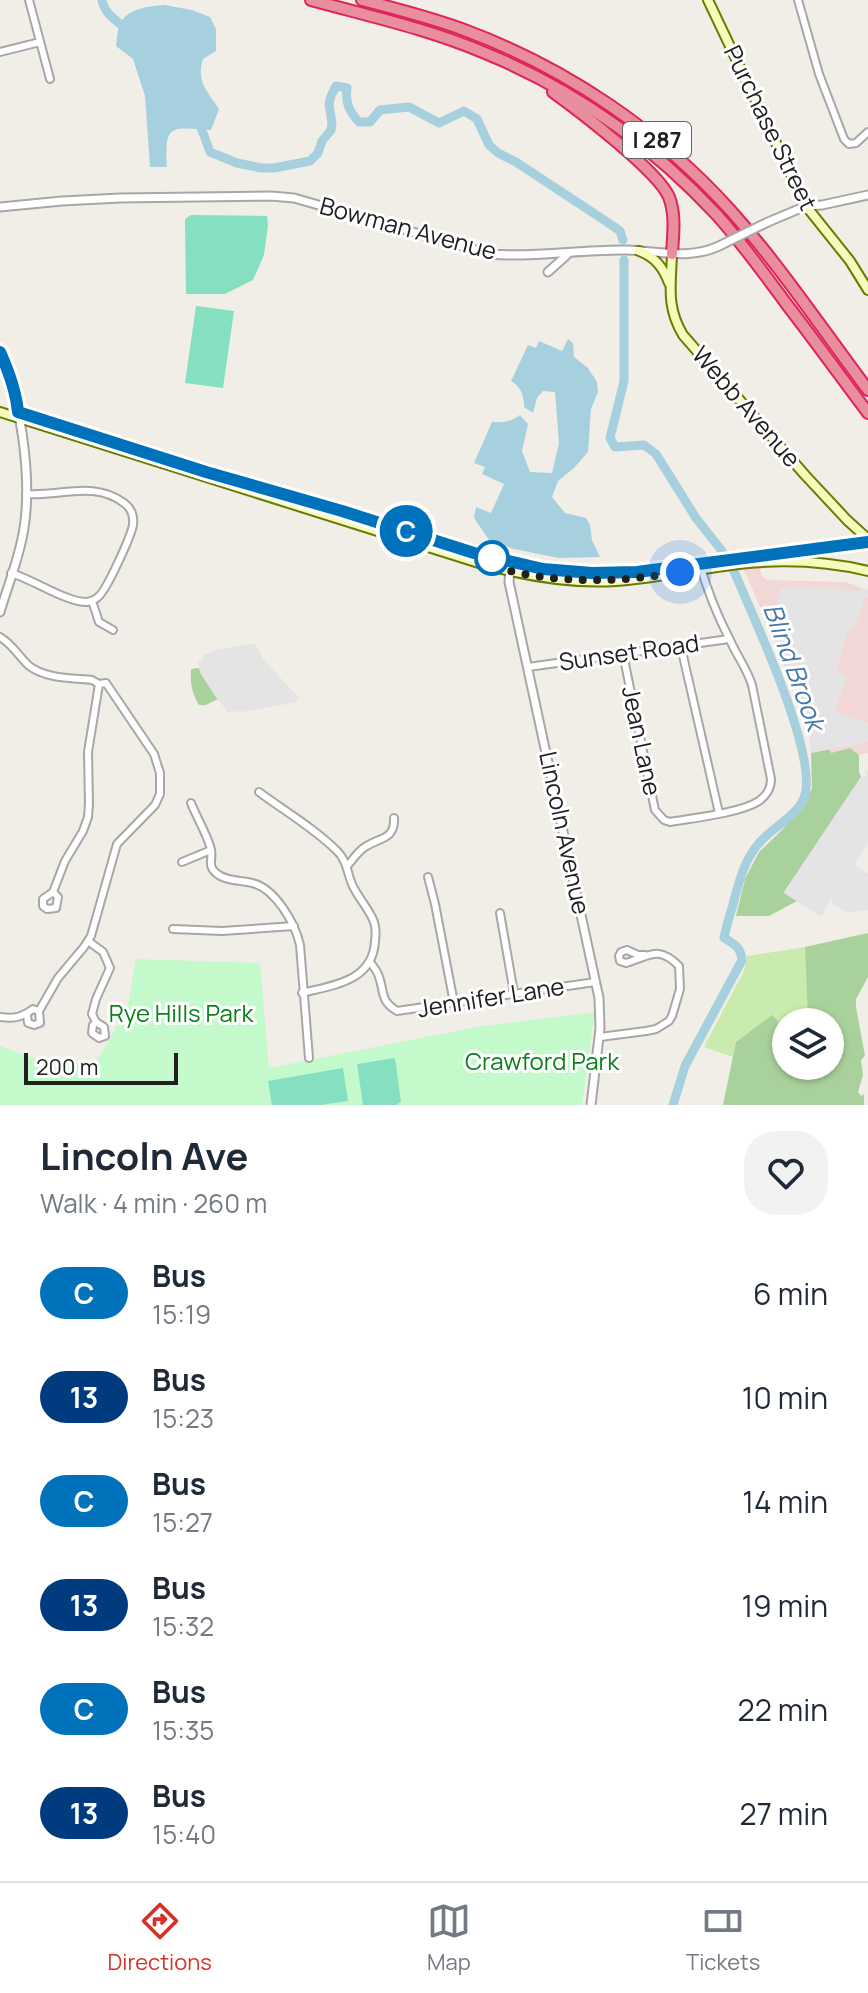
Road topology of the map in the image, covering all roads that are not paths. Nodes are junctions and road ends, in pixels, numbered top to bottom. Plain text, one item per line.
1 (29, 0) edge
2 (311, 0) edge
3 (362, 0) edge
4 (708, 0) edge
5 (798, 0) edge
6 (40, 42) junction
7 (0, 52) edge
8 (522, 69) junction
9 (50, 79) dead end
10 (868, 132) edge
11 (868, 195) edge
12 (806, 206) junction
13 (0, 207) edge
14 (639, 251) junction
15 (570, 253) junction
16 (672, 254) junction
17 (548, 272) dead end
18 (670, 288) junction
19 (868, 290) edge
20 (0, 352) edge
21 (868, 390) edge
22 (0, 409) edge
23 (868, 413) edge
24 (18, 415) junction
25 (26, 494) junction
26 (847, 520) junction
27 (868, 541) edge
28 (844, 545) junction
29 (738, 562) junction
30 (510, 567) junction
31 (701, 567) junction
32 (868, 571) edge
33 (11, 573) junction
34 (92, 601) junction
35 (0, 612) edge
36 (113, 630) dead end
37 (0, 637) edge
38 (729, 639) junction
39 (681, 647) junction
40 (623, 654) junction
41 (528, 667) junction
42 (99, 684) junction
43 (259, 792) dead end
44 (191, 803) dead end
45 (719, 813) junction
46 (394, 818) dead end
47 (211, 850) junction
48 (182, 862) dead end
49 (347, 866) junction
50 (428, 877) dead end
51 (53, 892) dead end
52 (500, 913) dead end
53 (294, 926) junction
54 (173, 929) dead end
55 (88, 941) junction
56 (645, 955) dead end
57 (370, 962) junction
58 (595, 982) junction
59 (302, 993) junction
60 (514, 993) junction
61 (454, 1003) junction
62 (40, 1014) junction
63 (27, 1015) junction
64 (0, 1017) edge
65 (96, 1022) dead end
66 (600, 1037) junction
67 (309, 1058) dead end
68 (591, 1105) edge

1 - 6 street
2 - 8 highway, I 287
3 - 21 highway, I 287
4 - 12 main road, Purchase Street
5 - 10 street
6 - 7 street
6 - 9 street
8 - 16 highway
8 - 23 highway, I 287
11 - 12 street, Bowman Avenue
12 - 16 street, Bowman Avenue, bridge
12 - 19 main road, Purchase Street
13 - 15 street, Bowman Avenue
14 - 15 street, Bowman Avenue
14 - 16 street, Bowman Avenue
14 - 18 main road
15 - 17 street
16 - 18 main road, Webb Avenue
18 - 26 main road, Webb Avenue
20 - 24 street
22 - 24 main road
24 - 25 street
24 - 30 main road
25 - 33 street
25 - 34 street
26 - 27 main road, Webb Avenue
26 - 28 main road
27 - 28 main road
28 - 29 main road
29 - 31 main road
29 - 32 main road
30 - 31 main road
30 - 41 street, Lincoln Avenue
31 - 38 street
33 - 34 street
33 - 35 street
34 - 36 street
37 - 42 street
38 - 39 street, Sunset Road
38 - 45 street
39 - 40 street, Sunset Road
39 - 45 street
40 - 41 street, Sunset Road
40 - 45 street, Jean Lane
41 - 58 street, Lincoln Avenue
42 - 51 street
42 - 55 street
43 - 49 street
44 - 47 street
46 - 49 street
47 - 48 street
47 - 53 street
49 - 57 street
50 - 61 street
52 - 60 street
53 - 54 street
53 - 59 street
55 - 62 street
55 - 65 street
56 - 66 street
57 - 59 street
57 - 61 street, Jennifer Lane
58 - 60 street, Jennifer Lane
58 - 66 street, Lincoln Avenue
59 - 67 street
60 - 61 street, Jennifer Lane
62 - 63 street
62 - 63 street
63 - 64 street
66 - 68 street, Lincoln Avenue

